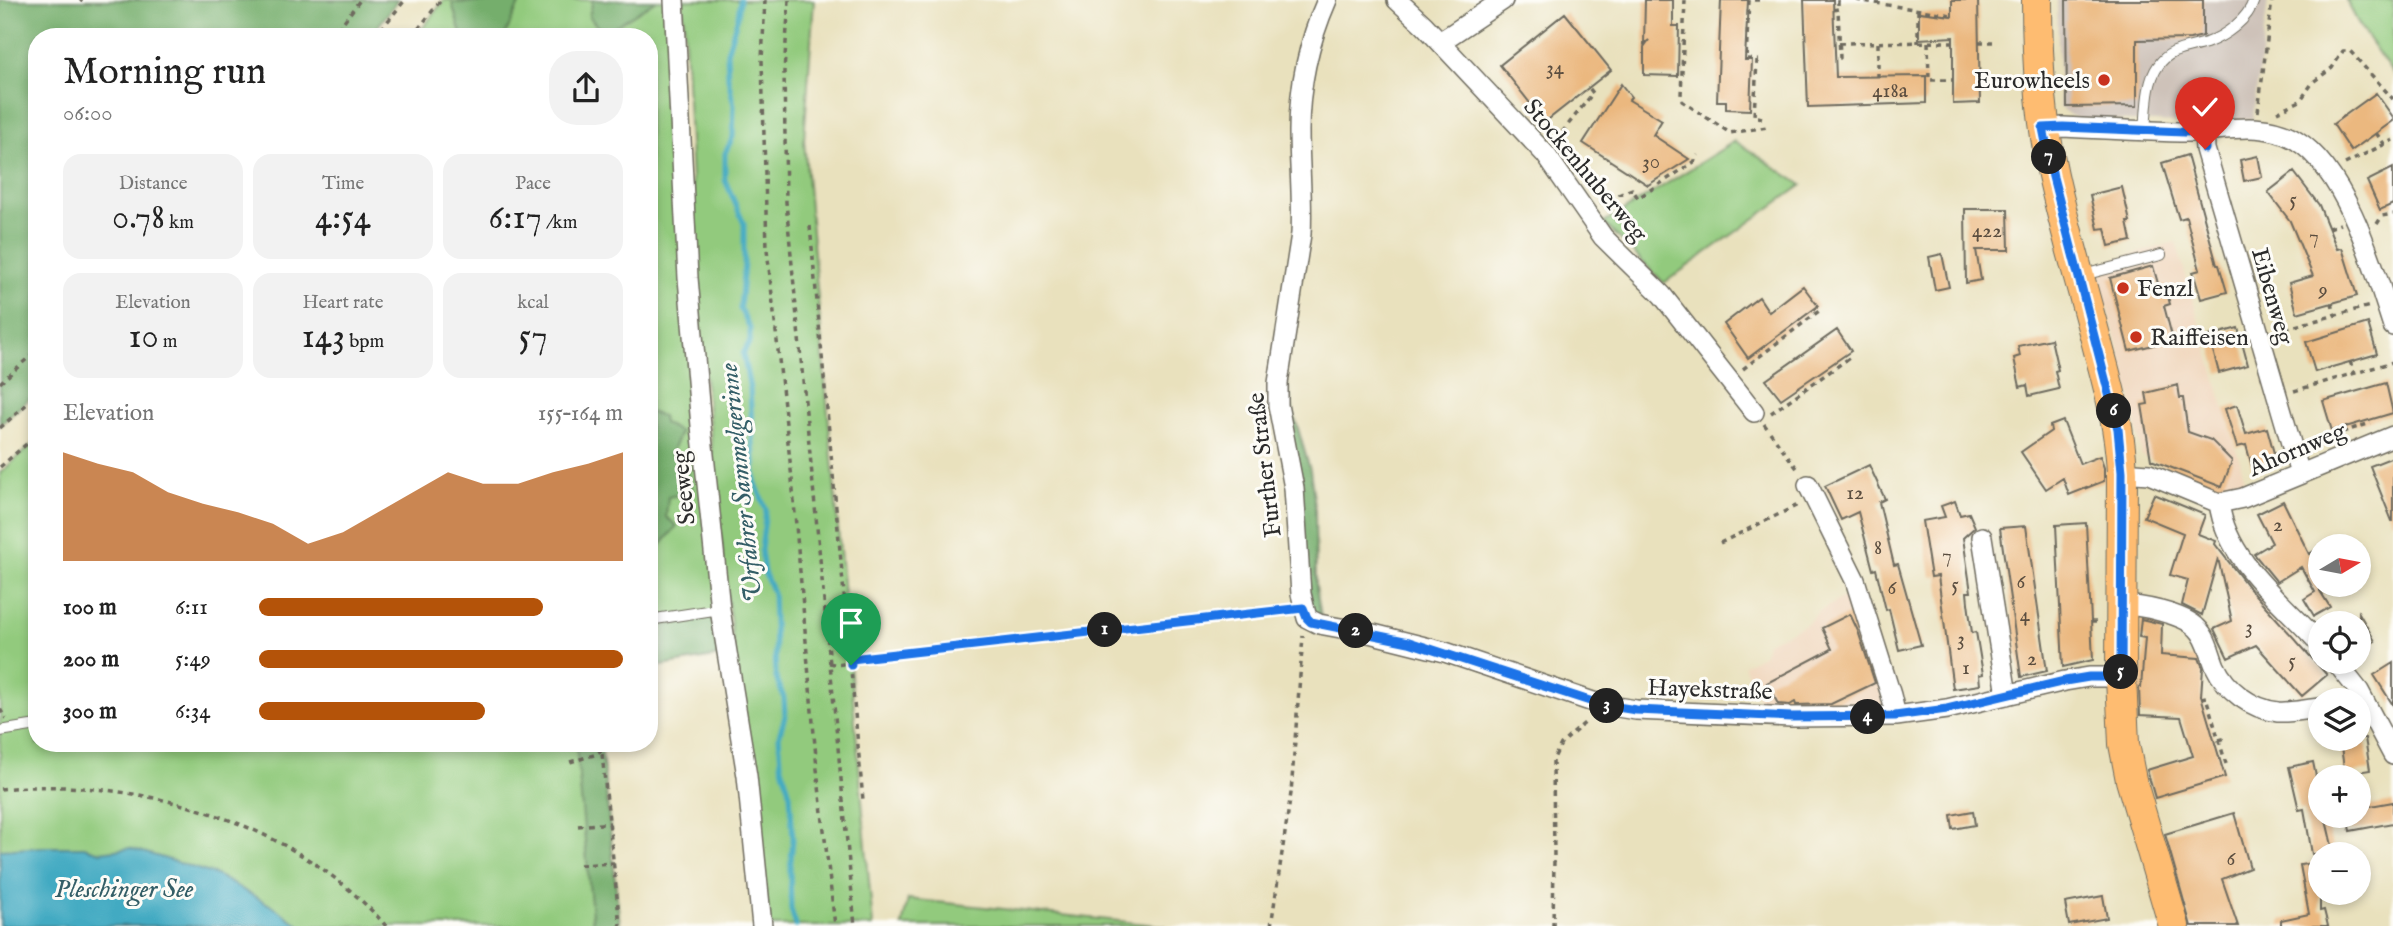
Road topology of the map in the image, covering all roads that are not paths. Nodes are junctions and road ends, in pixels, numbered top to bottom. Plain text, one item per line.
1 (674, 0) edge
2 (1327, 0) edge
3 (1397, 0) edge
4 (1503, 0) edge
5 (2037, 0) edge
6 (2254, 0) edge
7 (1440, 42) junction
8 (2043, 128) junction
9 (2145, 131) junction
10 (2204, 131) junction
11 (2161, 256) dead end
12 (2079, 276) junction
13 (2393, 326) edge
14 (1754, 412) dead end
15 (2393, 436) edge
16 (2122, 472) junction
17 (2300, 474) junction
18 (1812, 491) road end
19 (2220, 503) junction
20 (1982, 537) dead end
21 (2121, 605) junction
22 (720, 609) junction
23 (1305, 613) joint
24 (658, 619) edge
25 (2308, 631) edge
26 (2121, 677) junction
27 (2007, 695) junction
28 (2308, 709) edge
29 (1895, 716) junction
30 (2371, 718) edge
31 (28, 726) edge
32 (0, 731) edge
33 (2393, 755) edge
34 (762, 926) edge
35 (2174, 926) edge

1 - 22 street, Seeweg
2 - 23 street, Further Straße
3 - 7 street, Stockenhuberweg
4 - 7 street
5 - 8 main road
6 - 9 lane
7 - 14 street, Stockenhuberweg
8 - 9 street
8 - 12 main road
9 - 10 street
10 - 13 street
10 - 17 street, Eibenweg
11 - 12 lane
12 - 16 main road
15 - 17 street, Ahornweg
16 - 19 street
16 - 21 main road
17 - 19 street, Ahornweg
18 - 29 street
19 - 25 street
20 - 27 street
21 - 26 main road
21 - 28 street
22 - 24 lane
22 - 34 street, Seeweg
23 - 29 street, Hayekstraße
26 - 27 street, Hayekstraße
26 - 35 main road
27 - 29 street, Hayekstraße
30 - 33 street
31 - 32 lane

